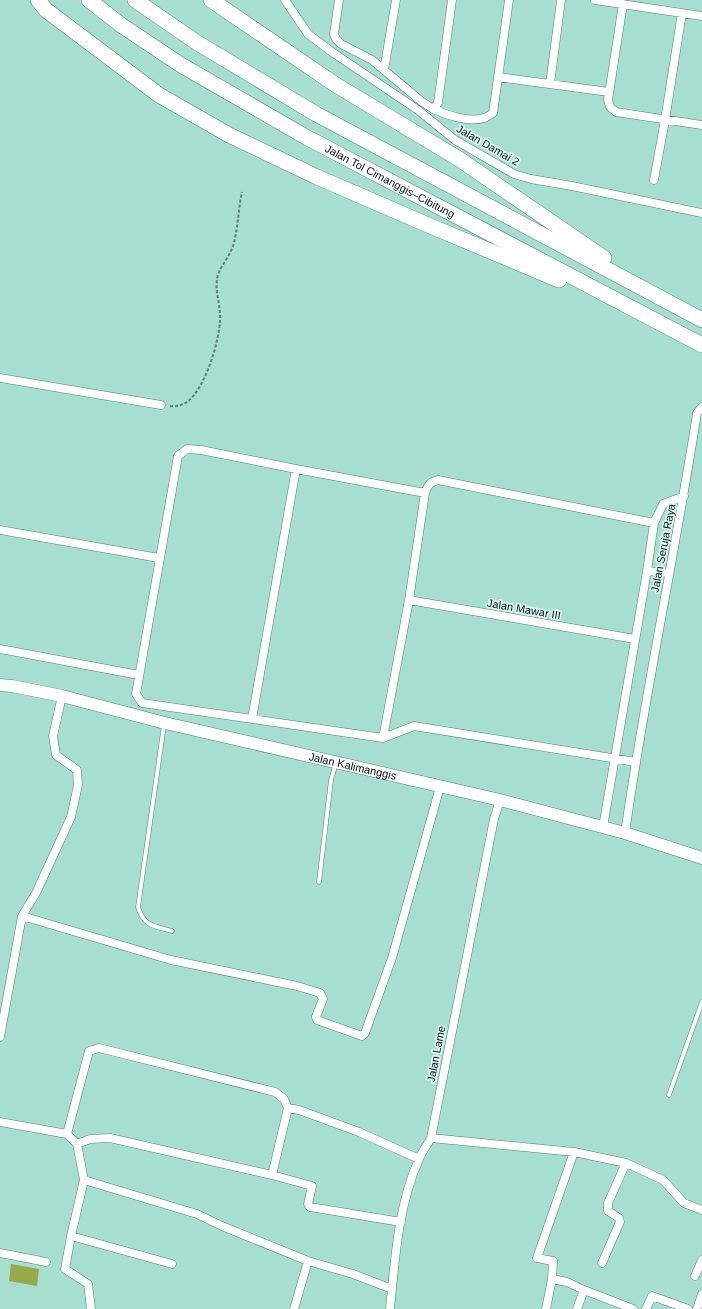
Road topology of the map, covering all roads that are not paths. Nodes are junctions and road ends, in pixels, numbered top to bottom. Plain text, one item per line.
1 (38, 0) edge
2 (90, 0) edge
3 (135, 0) edge
4 (211, 0) edge
5 (285, 0) edge
6 (339, 0) edge
7 (396, 0) edge
8 (452, 0) edge
9 (509, 0) edge
10 (561, 0) edge
11 (596, 0) edge
12 (608, 1) edge
13 (623, 4) junction
14 (682, 13) junction
15 (702, 16) edge
16 (384, 70) junction
17 (498, 77) junction
18 (550, 84) junction
19 (609, 92) junction
20 (433, 109) junction
21 (665, 120) junction
22 (702, 125) edge
23 (654, 180) dead end
24 (702, 213) edge
25 (667, 301) junction
26 (654, 320) junction
27 (702, 320) edge
28 (702, 345) edge
29 (0, 378) edge
30 (161, 405) road end
31 (702, 407) edge
32 (296, 470) junction
33 (425, 493) junction
34 (684, 496) junction
35 (654, 523) junction
36 (0, 530) edge
37 (159, 558) junction
38 (647, 571) junction
39 (669, 573) junction
40 (409, 600) junction
41 (635, 639) junction
42 (0, 649) edge
43 (139, 675) junction
44 (0, 685) edge
45 (62, 696) junction
46 (252, 719) junction
47 (165, 723) junction
48 (383, 738) junction
49 (615, 759) junction
50 (636, 762) junction
51 (336, 763) junction
52 (440, 787) junction
53 (500, 800) junction
54 (603, 827) junction
55 (625, 833) junction
56 (702, 858) edge
57 (319, 882) dead end
58 (22, 916) junction
59 (172, 931) dead end
60 (702, 1002) edge
61 (0, 1037) edge
62 (669, 1094) dead end
63 (288, 1108) junction
64 (0, 1122) edge
65 (67, 1134) junction
66 (431, 1138) junction
67 (77, 1144) junction
68 (574, 1152) junction
69 (419, 1159) junction
70 (626, 1163) junction
71 (272, 1175) junction
72 (84, 1180) junction
73 (702, 1210) edge
74 (401, 1222) junction
75 (70, 1236) junction
76 (0, 1253) edge
77 (702, 1260) edge
78 (308, 1261) junction
79 (46, 1262) dead end
80 (602, 1263) dead end
81 (172, 1264) dead end
82 (695, 1276) dead end
83 (552, 1279) junction
84 (392, 1289) junction
85 (584, 1290) junction
86 (702, 1294) edge
87 (91, 1309) edge
88 (294, 1309) edge
89 (390, 1309) edge
90 (546, 1309) edge
91 (577, 1309) edge
92 (633, 1309) edge
93 (646, 1309) edge
94 (688, 1309) edge
95 (697, 1309) edge

1 - 26 highway
2 - 26 highway, Jalan Tol Cimanggis–Cibitung
3 - 25 highway
4 - 25 highway
5 - 24 street, Jalan Damai 2
6 - 16 street
7 - 16 street
8 - 20 street
9 - 17 street
10 - 18 street
11 - 12 street
12 - 13 street
13 - 14 street
13 - 19 street
14 - 15 street
14 - 21 street
16 - 20 street
17 - 18 street
17 - 20 street
18 - 19 street
19 - 21 street
21 - 22 street
21 - 23 street
25 - 27 highway
26 - 28 highway, Jalan Tol Cimanggis–Cibitung
29 - 30 street
31 - 34 street
32 - 33 street
32 - 37 street
32 - 46 street
33 - 35 street
33 - 40 street
34 - 35 street, Jalan Seruja Raya
34 - 39 street, Jalan Seruja Raya
35 - 38 street, Jalan Seruja Raya
36 - 37 street
37 - 43 street
38 - 39 street
38 - 41 street, Jalan Seruja Raya
39 - 50 street, Jalan Seruja Raya
40 - 41 street, Jalan Mawar III
40 - 48 street
41 - 49 street, Jalan Seruja Raya
42 - 43 street
43 - 46 street
44 - 45 main road, Jalan Kalimanggis
45 - 47 main road, Jalan Kalimanggis
45 - 58 street
46 - 48 street
47 - 51 main road, Jalan Kalimanggis
47 - 59 lane
48 - 49 street
49 - 50 street
49 - 54 street, Jalan Seruja Raya
50 - 55 street, Jalan Seruja Raya
51 - 52 main road, Jalan Kalimanggis
51 - 57 lane
52 - 53 main road, Jalan Kalimanggis
52 - 58 street
53 - 54 main road, Jalan Kalimanggis
53 - 66 street, Jalan Lame
54 - 55 main road, Jalan Kalimanggis
55 - 56 main road, Jalan Kalimanggis
58 - 61 street
60 - 62 lane
63 - 65 street
63 - 69 street
63 - 71 street
64 - 65 street
65 - 67 street
66 - 68 street
66 - 69 street, Jalan Lame
67 - 71 street
67 - 72 street
68 - 70 street
68 - 83 street
69 - 74 street, Jalan Lame
70 - 73 street
70 - 80 street
71 - 74 street
72 - 75 street
72 - 78 street
74 - 84 street, Jalan Lame
75 - 81 street
75 - 87 street
76 - 79 street
77 - 82 street
78 - 84 street
78 - 88 street
83 - 85 street
83 - 90 street
84 - 89 street, Jalan Lame
85 - 91 street
85 - 92 street
86 - 95 street
93 - 94 street

